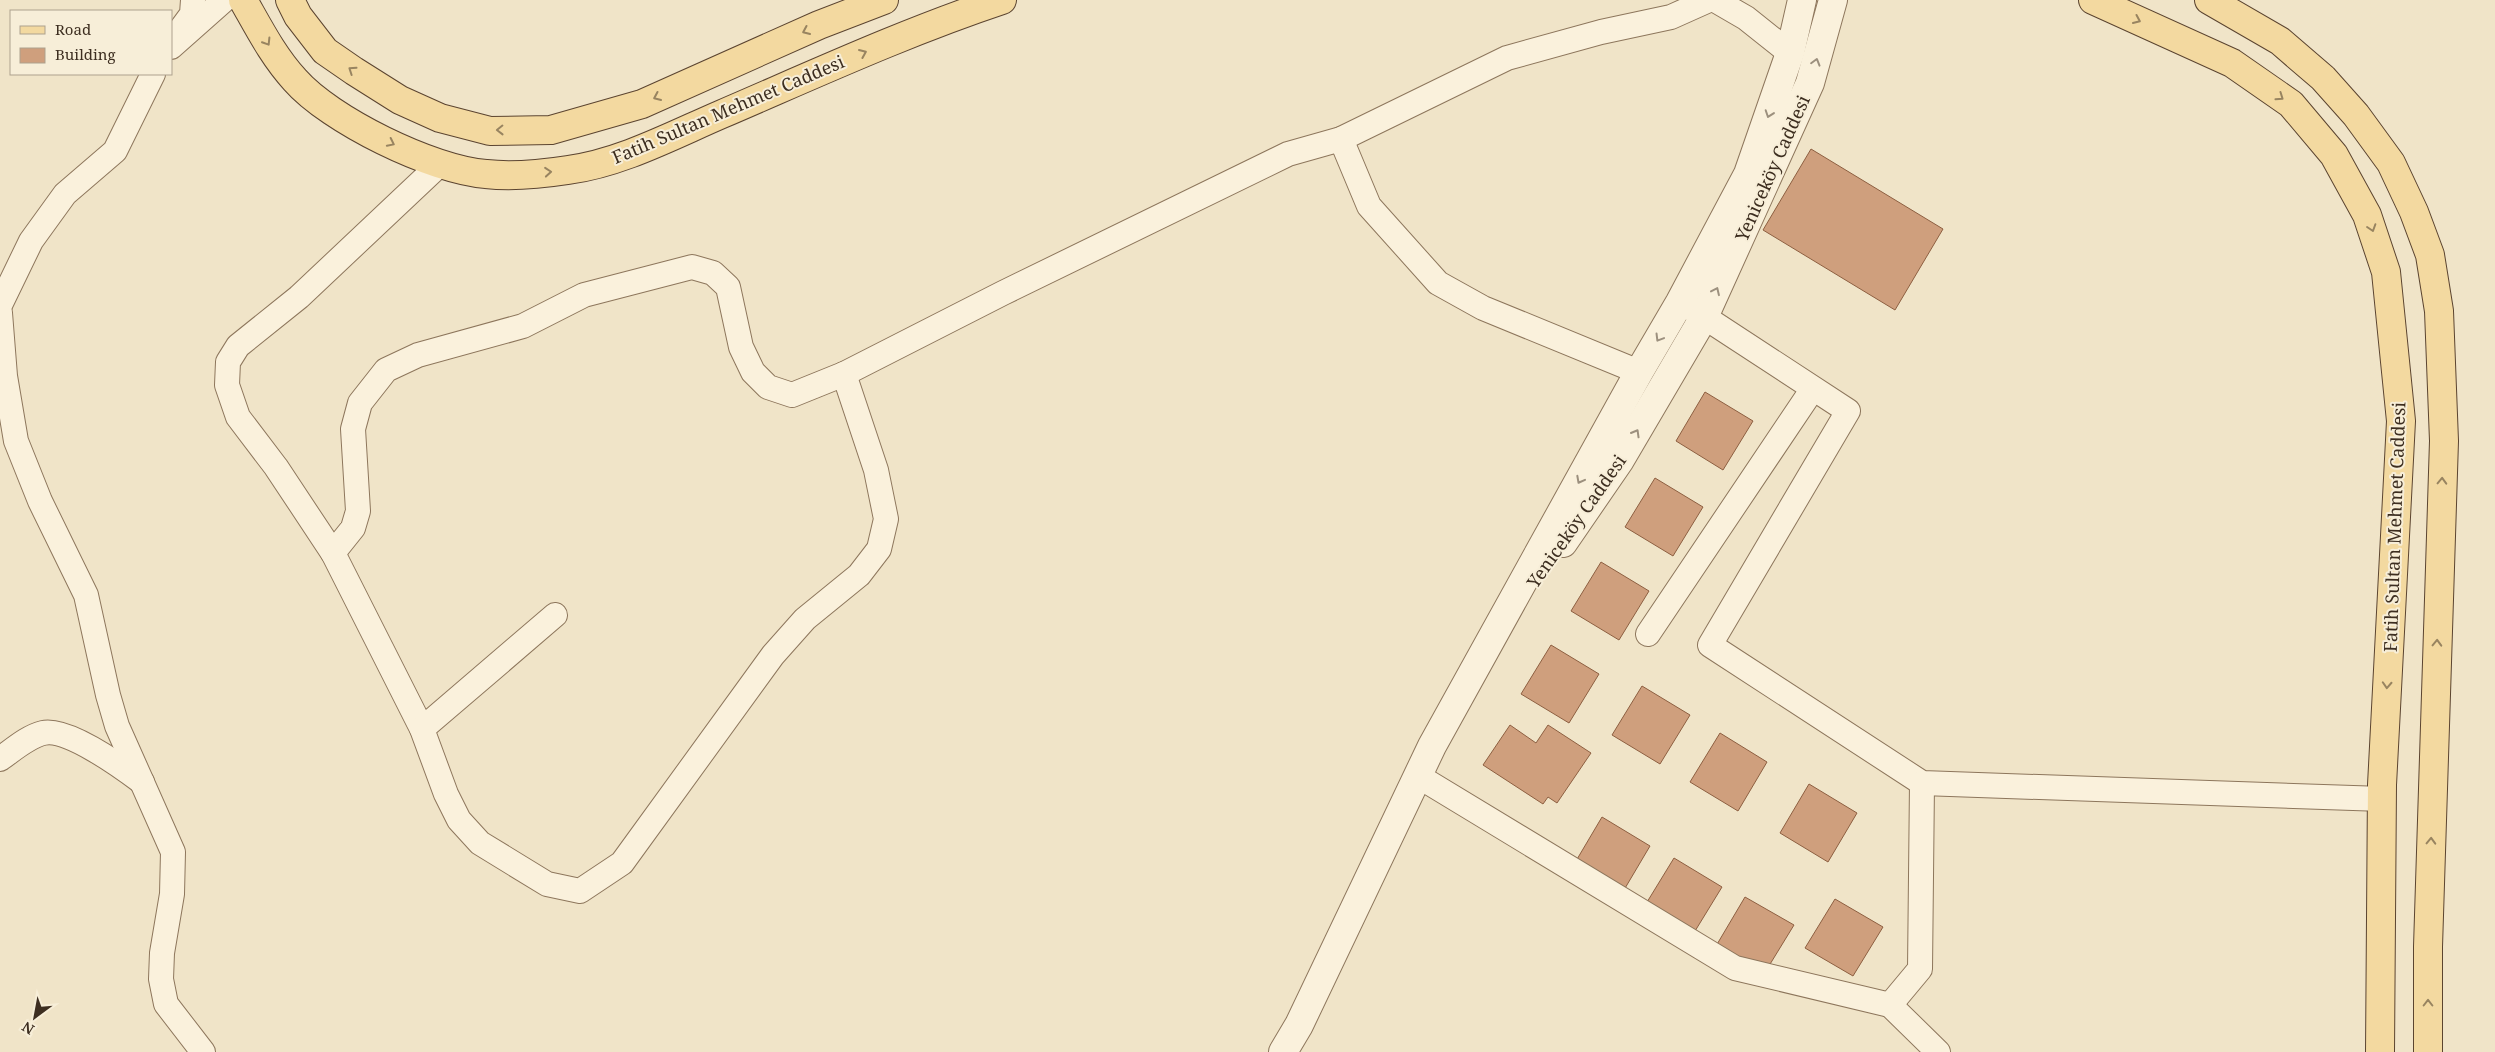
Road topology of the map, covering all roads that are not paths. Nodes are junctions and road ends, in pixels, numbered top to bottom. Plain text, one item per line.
1 (193, 0) edge
2 (224, 0) edge
3 (243, 0) edge
4 (290, 0) edge
5 (884, 0) edge
6 (1002, 0) edge
7 (1709, 0) edge
8 (1715, 0) edge
9 (1802, 0) edge
10 (1833, 0) edge
11 (2093, 0) edge
12 (2208, 0) edge
13 (172, 41) edge
14 (172, 45) edge
15 (1790, 54) junction
16 (153, 75) edge
17 (1341, 139) junction
18 (440, 164) junction
19 (1680, 302) junction
20 (0, 305) edge
21 (0, 313) edge
22 (1704, 317) junction
23 (1639, 372) junction
24 (844, 374) junction
25 (1812, 390) junction
26 (333, 553) junction
27 (1516, 596) junction
28 (555, 615) dead end
29 (1648, 634) dead end
30 (422, 728) junction
31 (0, 759) edge
32 (1418, 776) junction
33 (144, 783) junction
34 (1922, 783) junction
35 (2383, 800) junction
36 (1890, 1005) junction
37 (203, 1052) edge
38 (1283, 1052) edge
39 (1938, 1052) edge
40 (2380, 1052) edge
41 (2428, 1052) edge

1 - 13 street
2 - 14 street
3 -> 18 main road, Fatih Sultan Mehmet Caddesi
5 -> 4 main road
18 -> 6 main road, Fatih Sultan Mehmet Caddesi
7 - 17 street
8 - 15 street
9 - 15 street, Yeniceköy Caddesi
22 -> 10 street, Yeniceköy Caddesi
11 -> 35 main road, Fatih Sultan Mehmet Caddesi
41 -> 12 main road
15 -> 19 street, Yeniceköy Caddesi
16 - 20 street
17 - 23 street
17 - 24 street
18 - 26 street
19 - 22 street
19 -> 23 street, Yeniceköy Caddesi
21 - 33 street
22 - 25 street
27 -> 22 street, Yeniceköy Caddesi
23 -> 27 street, Yeniceköy Caddesi
24 - 26 street
24 - 30 street
25 - 29 street
25 - 34 street
26 - 30 street
27 - 32 street
28 - 30 street
31 - 33 street
32 - 36 street
32 - 38 street
33 - 37 street
34 - 35 street
34 - 36 street
35 - 40 main road, Fatih Sultan Mehmet Caddesi
36 - 39 street

